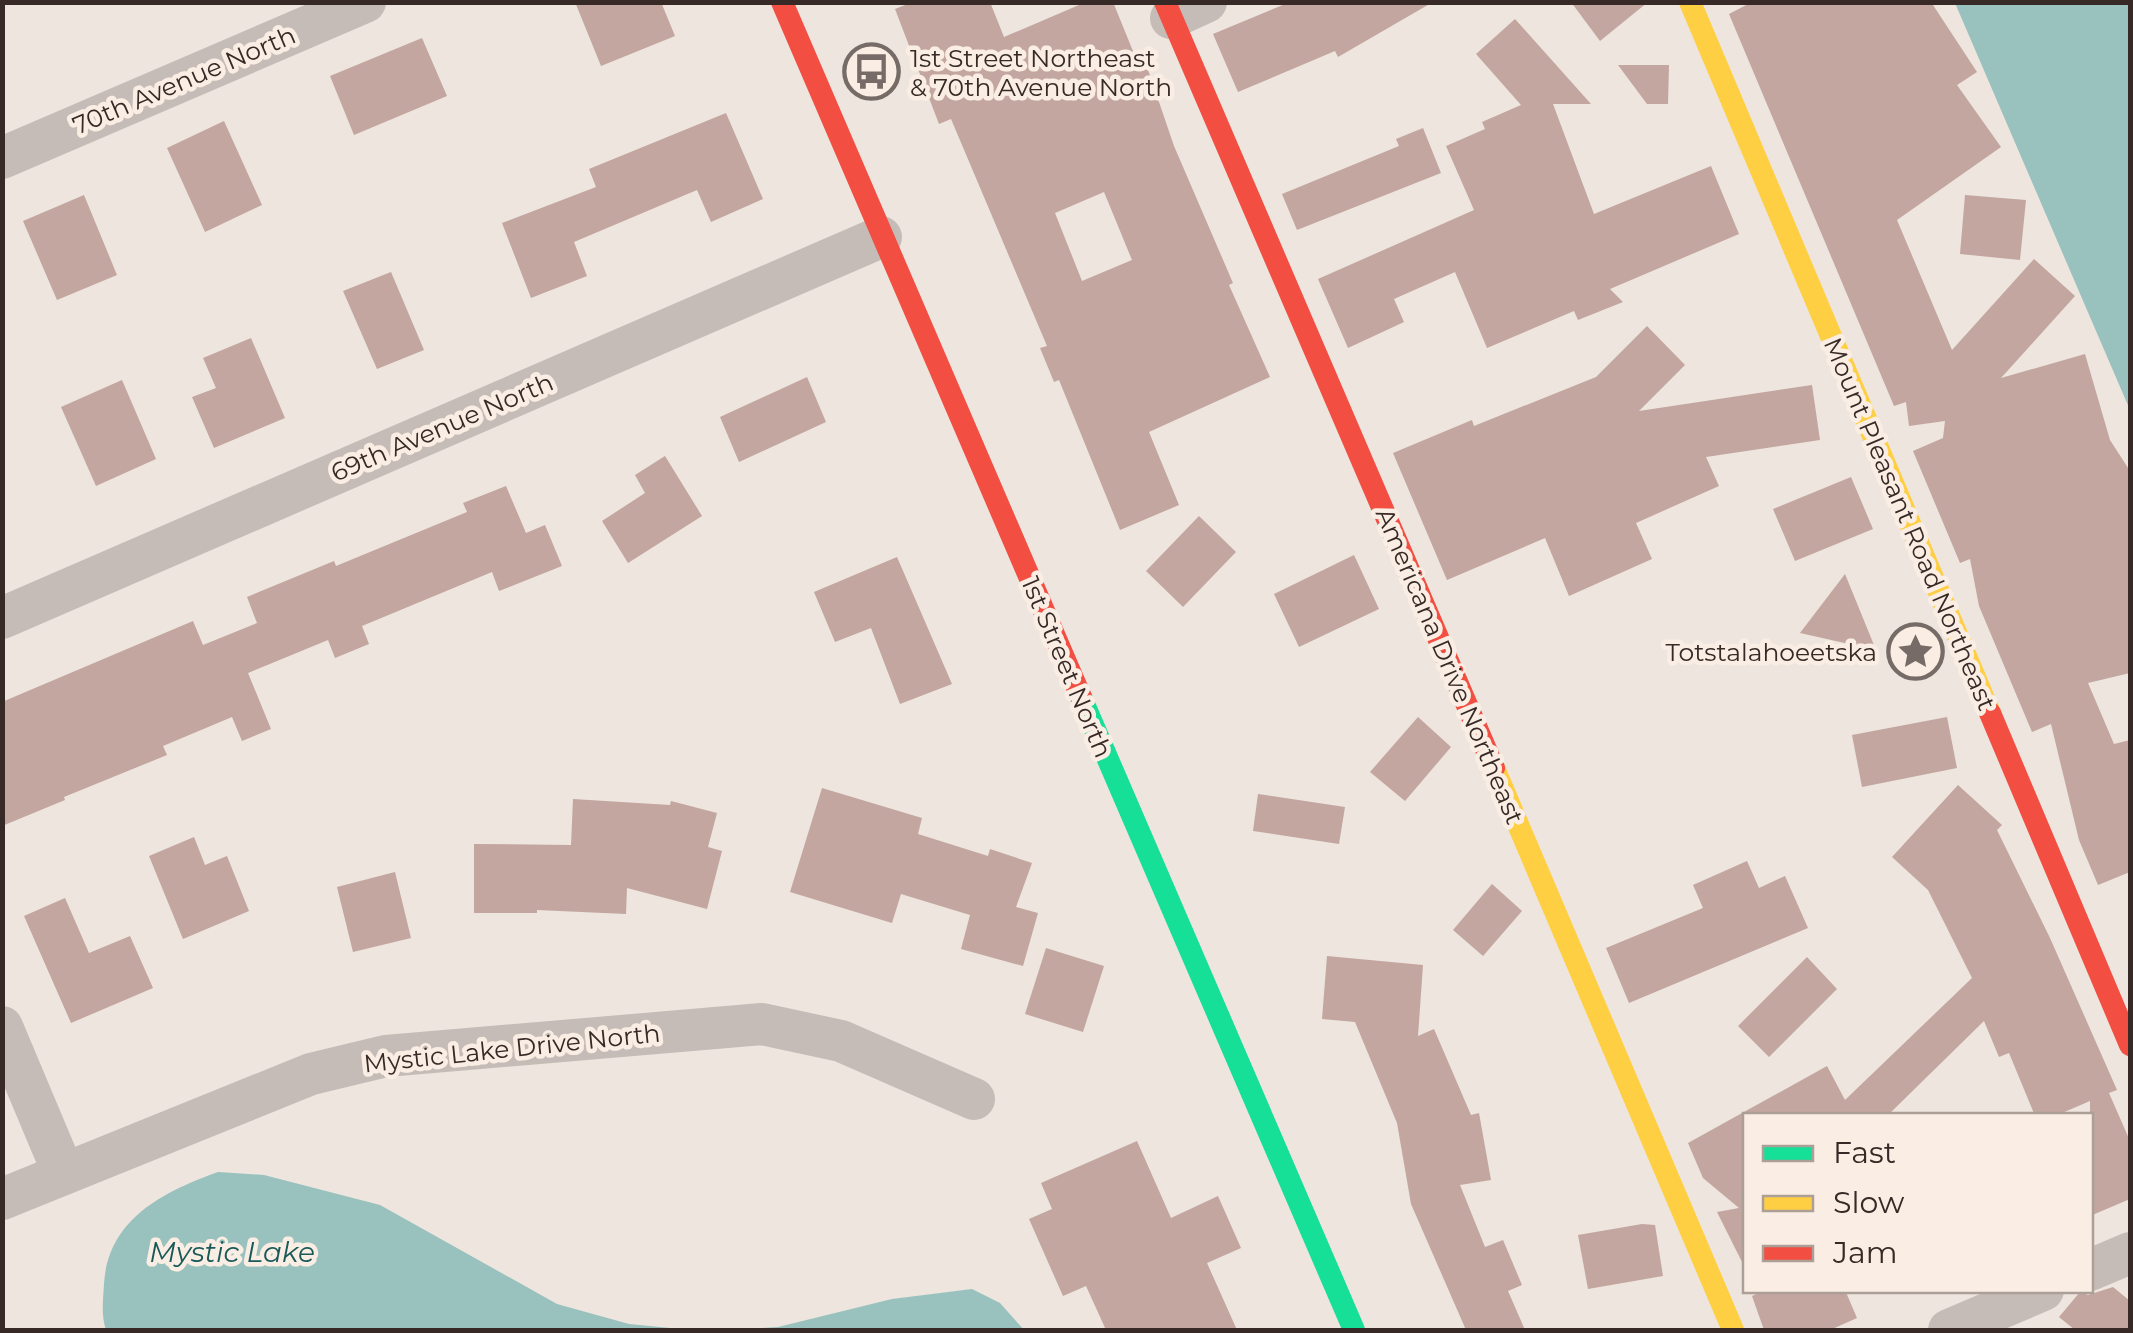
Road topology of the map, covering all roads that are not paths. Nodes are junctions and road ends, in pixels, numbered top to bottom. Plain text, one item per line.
1 (365, 2) edge
2 (782, 2) edge
3 (1690, 2) edge
4 (1181, 8) edge
5 (2, 158) edge
6 (881, 237) junction
7 (2, 618) edge
8 (2, 1027) edge
9 (2130, 1046) edge
10 (974, 1099) dead end
11 (62, 1172) junction
12 (2, 1199) edge
13 (2130, 1253) edge
14 (2093, 1269) edge
15 (2036, 1293) edge
16 (1354, 1330) edge
17 (1732, 1330) edge
18 (1949, 1330) edge

1 - 5 street, 70th Avenue North
2 - 6 street, 1st Street North
3 - 9 street, Mount Pleasant Road Northeast
4 - 17 street, Americana Drive Northeast
6 - 7 street, 69th Avenue North
6 - 16 street, 1st Street North
8 - 11 street
10 - 11 street, Mystic Lake Drive North
11 - 12 street, Mystic Lake Drive North
13 - 14 street
15 - 18 street

